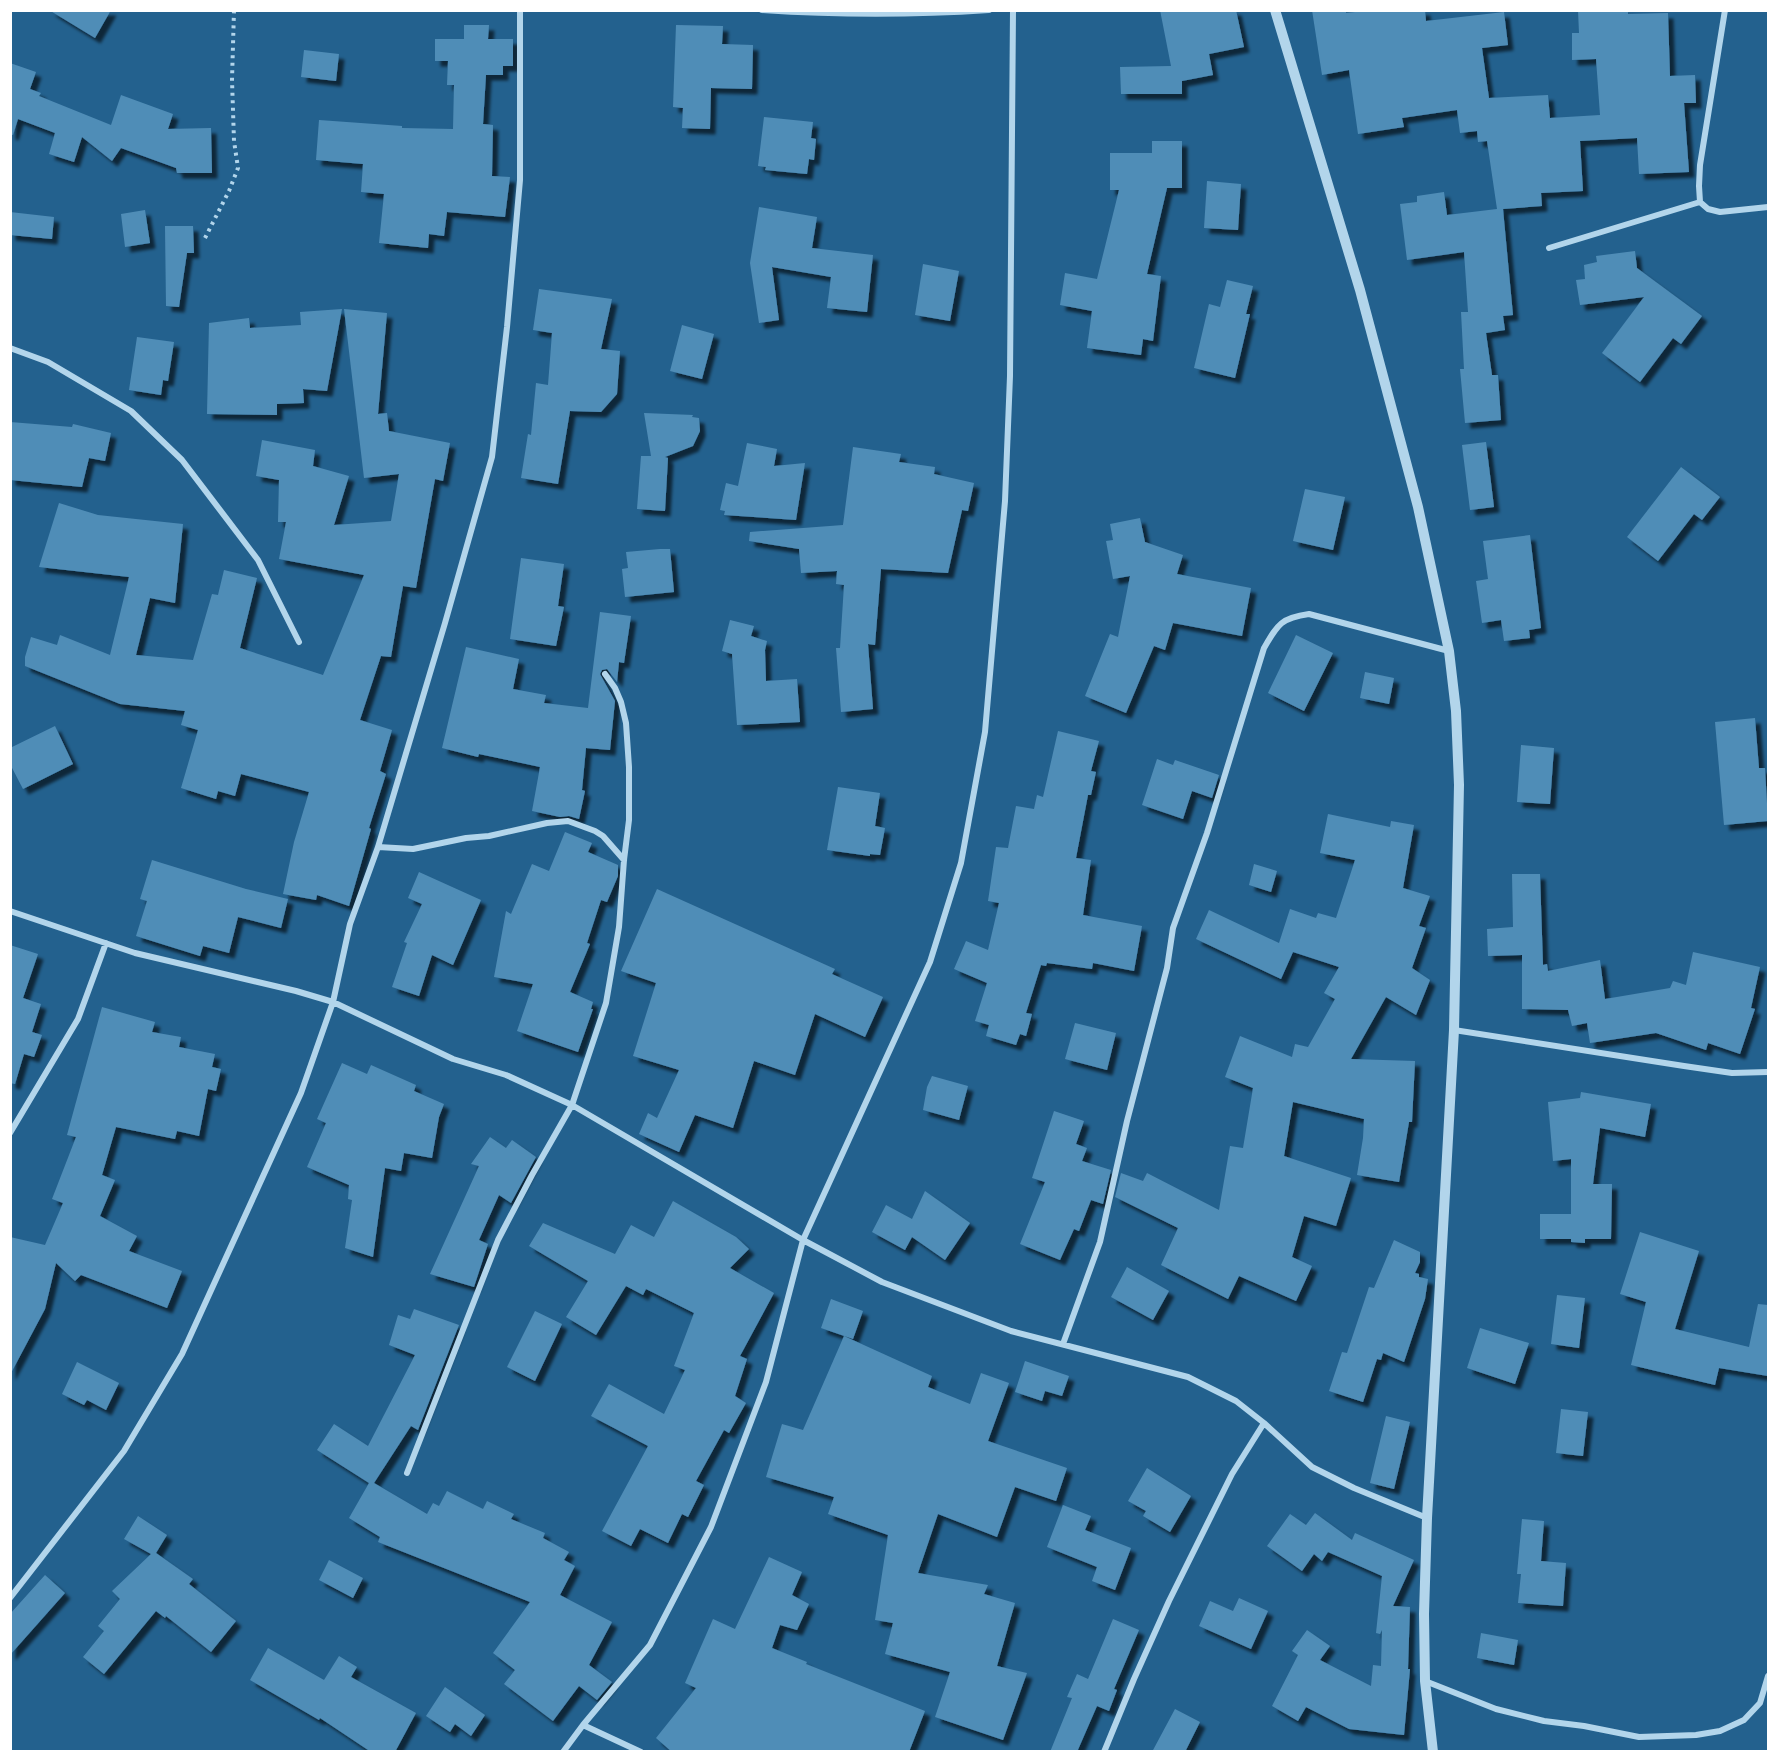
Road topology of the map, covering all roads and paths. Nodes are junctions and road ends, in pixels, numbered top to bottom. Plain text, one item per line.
1 (234, 10) edge
2 (520, 10) edge
3 (762, 10) edge
4 (989, 10) edge
5 (1013, 10) edge
6 (1275, 10) edge
7 (1725, 10) edge
8 (1701, 202) junction
9 (1768, 207) edge
10 (205, 238) dead end
11 (1549, 248) dead end
12 (10, 348) edge
13 (299, 642) dead end
14 (1449, 651) junction
15 (605, 674) dead end
16 (378, 847) junction
17 (624, 860) junction
18 (10, 911) edge
19 (106, 943) junction
20 (333, 1002) junction
21 (1454, 1030) junction
22 (1768, 1072) edge
23 (573, 1105) junction
24 (10, 1133) edge
25 (803, 1240) junction
26 (1063, 1344) junction
27 (1264, 1423) junction
28 (407, 1473) dead end
29 (1427, 1518) junction
30 (10, 1598) edge
31 (1768, 1677) edge
32 (1425, 1681) junction
33 (582, 1725) junction
34 (563, 1752) edge
35 (641, 1752) edge
36 (1104, 1752) edge
37 (1433, 1752) edge

1 - 10 path
2 - 16 street
3 - 4 street
5 - 25 street
6 - 14 street
7 - 8 street
8 - 9 street
8 - 11 street
12 - 13 street
14 - 21 street
14 - 26 street
15 - 17 street
16 - 17 street
16 - 20 street
17 - 23 street
18 - 19 street
19 - 20 street
19 - 24 street
20 - 23 street
20 - 30 street
21 - 22 street
21 - 29 street
23 - 25 street
23 - 28 street
25 - 26 street
25 - 33 street
26 - 27 street
27 - 29 street
27 - 36 street
29 - 32 street
31 - 32 street
32 - 37 street
33 - 34 street
33 - 35 street

